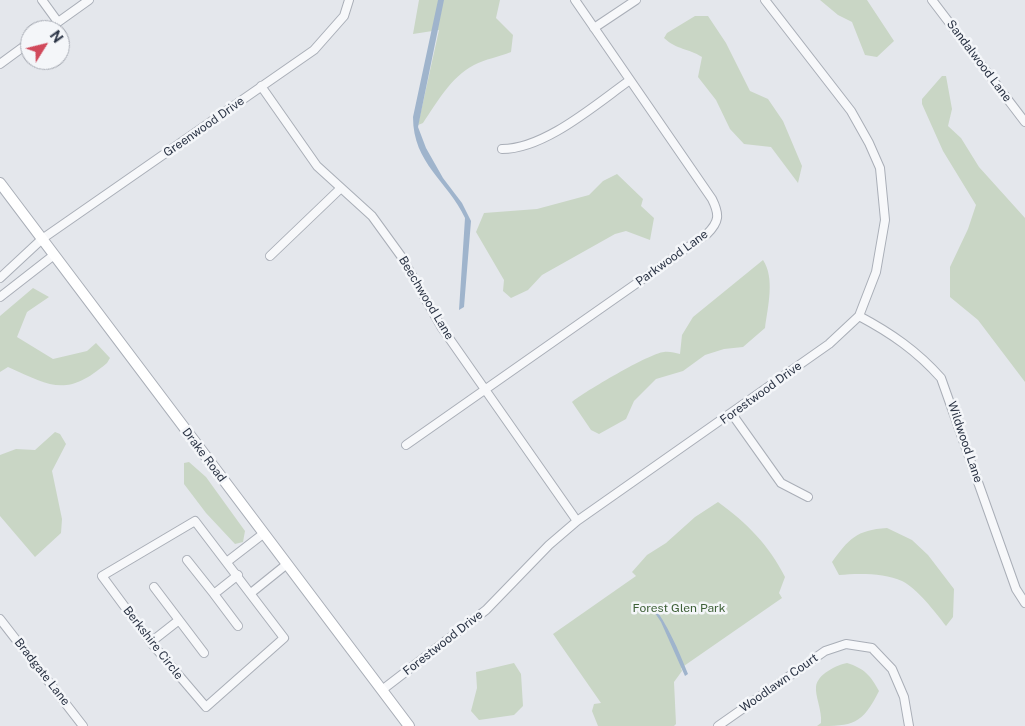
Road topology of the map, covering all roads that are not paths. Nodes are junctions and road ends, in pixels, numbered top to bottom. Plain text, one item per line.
1 (42, 0) edge
2 (89, 0) edge
3 (349, 0) edge
4 (575, 0) edge
5 (636, 0) edge
6 (765, 0) edge
7 (932, 0) edge
8 (57, 20) edge
9 (61, 20) edge
10 (594, 28) junction
11 (20, 49) edge
12 (0, 64) edge
13 (630, 80) junction
14 (261, 86) junction
15 (1025, 122) edge
16 (502, 149) dead end
17 (0, 183) edge
18 (341, 188) junction
19 (42, 239) junction
20 (54, 255) junction
21 (270, 256) dead end
22 (0, 278) edge
23 (0, 297) edge
24 (858, 316) junction
25 (486, 390) junction
26 (732, 414) junction
27 (406, 445) dead end
28 (808, 497) dead end
29 (577, 521) junction
30 (262, 534) junction
31 (187, 560) dead end
32 (228, 561) junction
33 (287, 564) junction
34 (238, 575) junction
35 (154, 587) dead end
36 (251, 593) junction
37 (214, 594) junction
38 (1025, 603) edge
39 (0, 619) edge
40 (179, 620) junction
41 (238, 626) dead end
42 (151, 642) junction
43 (204, 653) dead end
44 (382, 690) junction
45 (83, 726) edge
46 (409, 726) edge
47 (718, 726) edge
48 (909, 726) edge

1 - 8 street
2 - 9 street
3 - 14 street, Greenwood Drive
4 - 10 street, Parkwood Lane
5 - 10 street
6 - 24 street, Forestwood Drive
7 - 15 street, Sandalwood Lane
10 - 13 street, Parkwood Lane
11 - 12 street
13 - 16 street
13 - 25 street, Parkwood Lane
14 - 18 street, Beechwood Lane
14 - 19 street, Greenwood Drive
17 - 19 street, Drake Road
18 - 21 street
18 - 25 street, Beechwood Lane
19 - 20 street, Drake Road
19 - 22 street, Greenwood Drive
20 - 23 street
20 - 30 street, Drake Road
24 - 26 street, Forestwood Drive
24 - 38 street, Wildwood Lane
25 - 27 street, Parkwood Lane
25 - 29 street, Beechwood Lane
26 - 28 street
26 - 29 street, Forestwood Drive
29 - 44 street, Forestwood Drive
30 - 32 street
30 - 33 street, Drake Road
31 - 37 street
32 - 34 street
32 - 42 street, Berkshire Circle
33 - 36 street
33 - 44 street, Drake Road
34 - 36 street
34 - 37 street
35 - 40 street
36 - 42 street, Berkshire Circle
37 - 41 street
39 - 45 street, Bradgate Lane
40 - 42 street
40 - 43 street
44 - 46 street, Drake Road
47 - 48 street, Woodlawn Court

